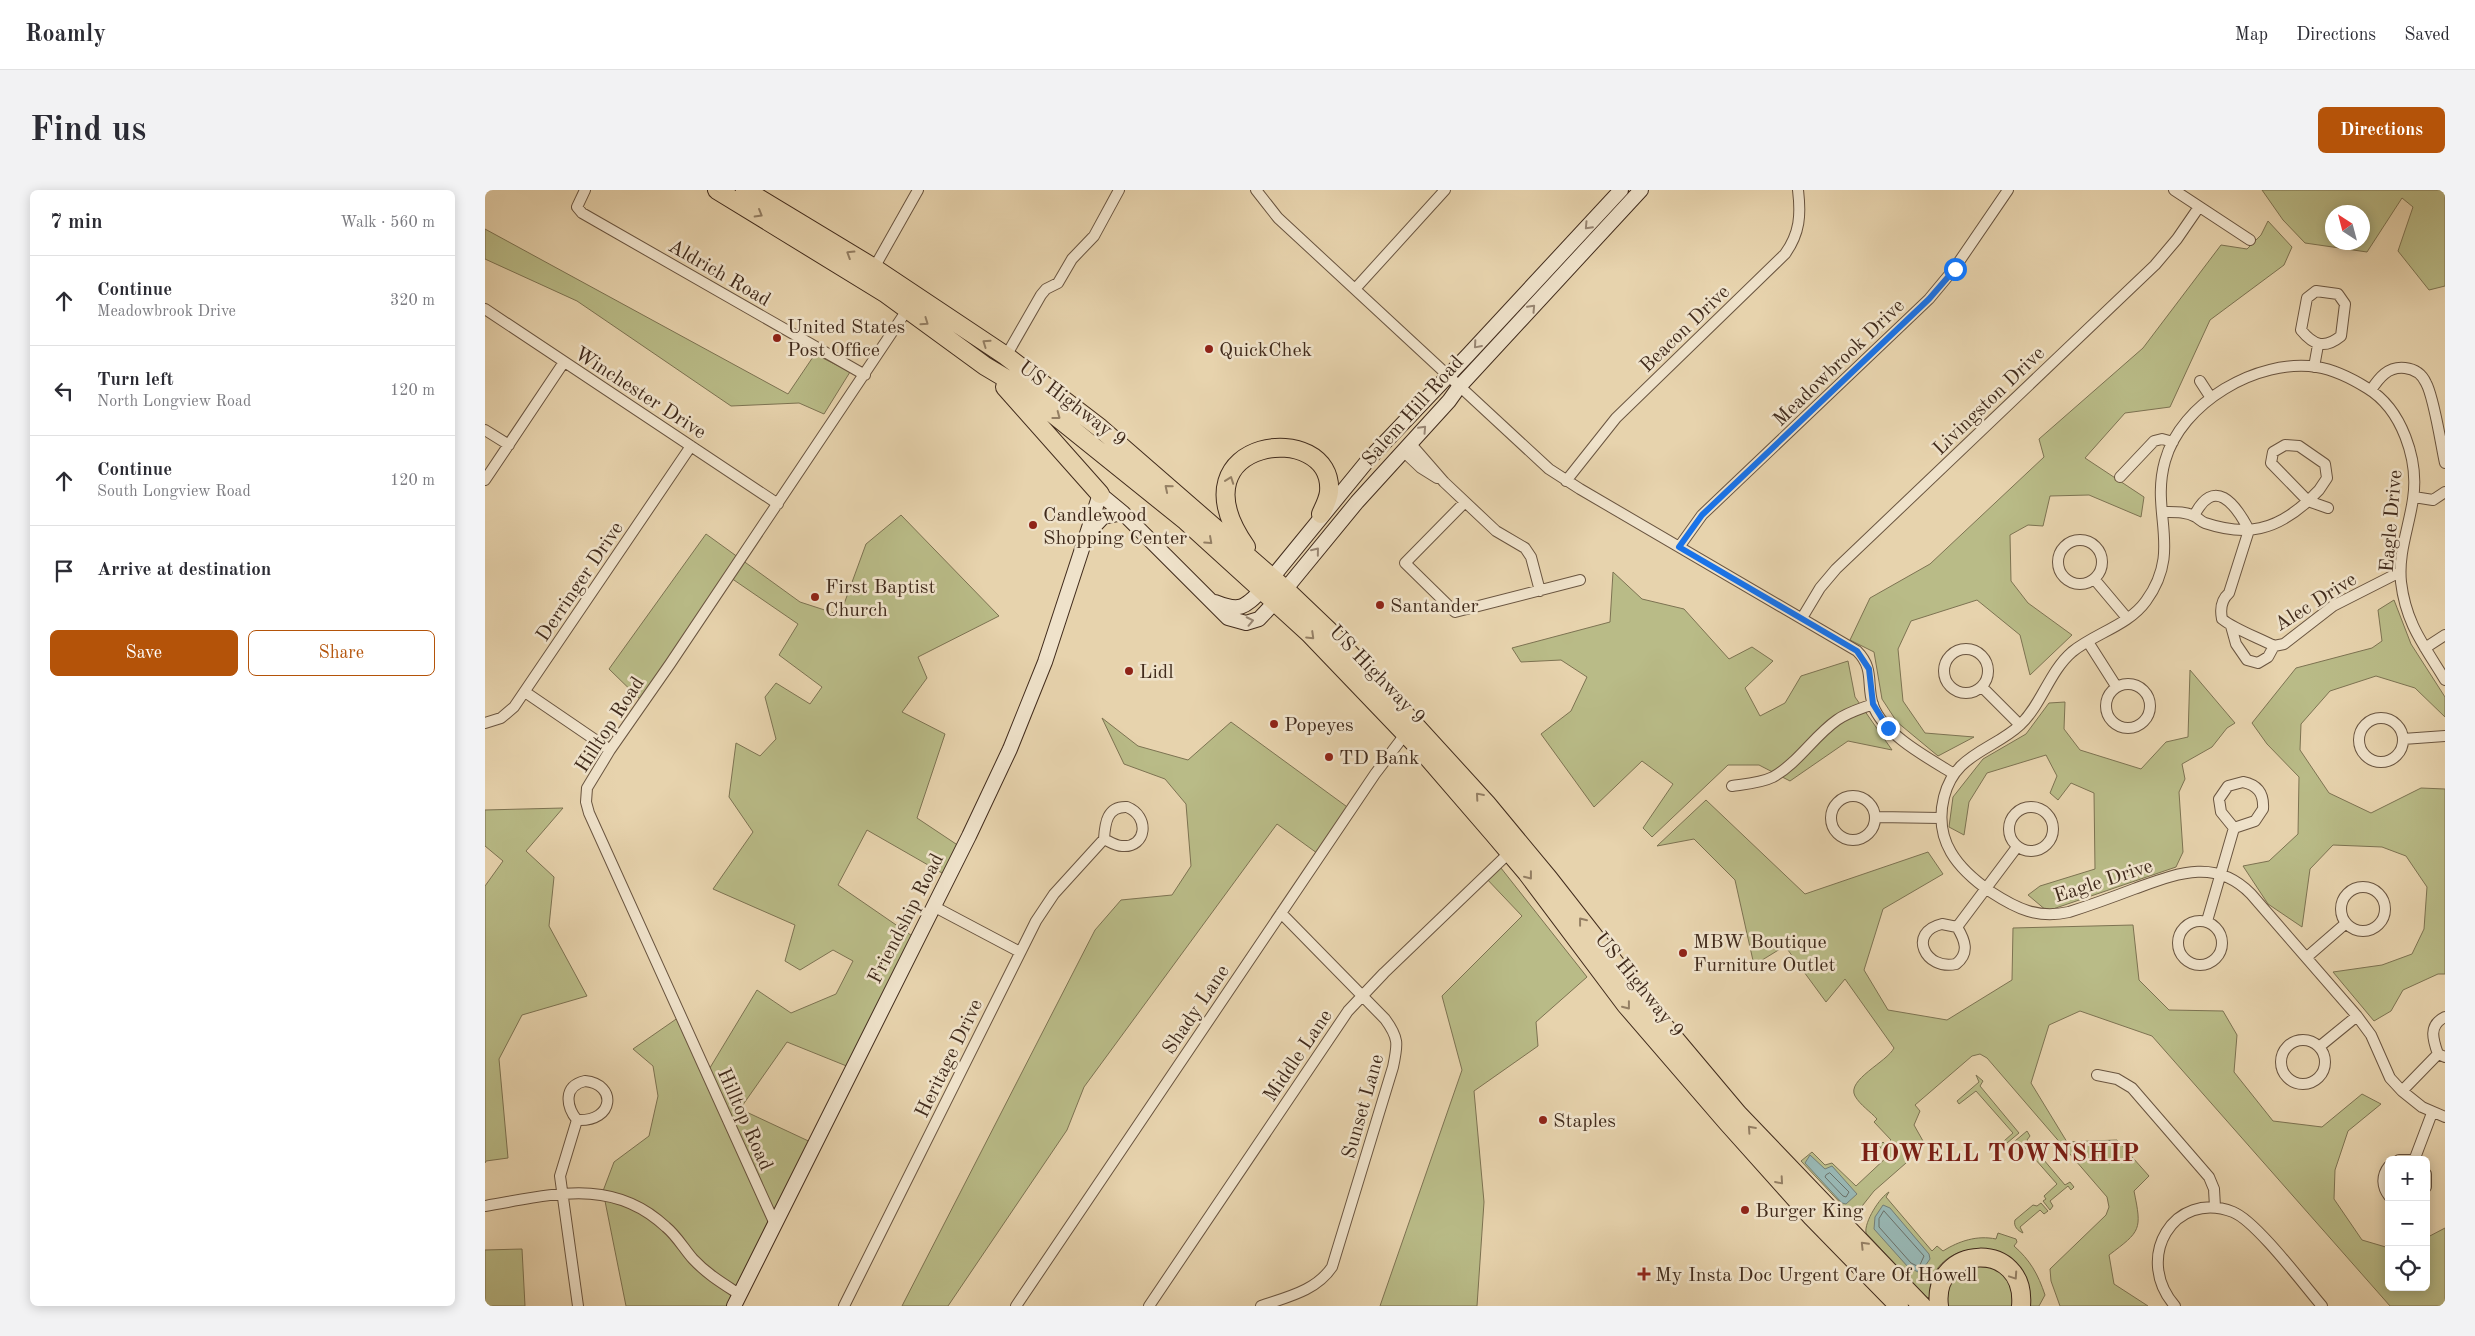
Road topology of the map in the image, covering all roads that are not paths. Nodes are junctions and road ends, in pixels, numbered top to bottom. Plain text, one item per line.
1 (585, 190) edge
2 (717, 190) edge
3 (745, 190) edge
4 (918, 190) edge
5 (1119, 190) edge
6 (1256, 190) edge
7 (1621, 190) edge
8 (1641, 190) edge
9 (1798, 190) edge
10 (2008, 190) edge
11 (2174, 190) edge
12 (1443, 191) edge
13 (2199, 207) junction
14 (2249, 240) dead end
15 (874, 268) junction
16 (1355, 289) junction
17 (485, 309) edge
18 (907, 310) junction
19 (2318, 345) junction
20 (1006, 356) junction
21 (564, 362) junction
22 (985, 366) junction
23 (2315, 367) junction
24 (865, 375) junction
25 (1448, 377) junction
26 (2199, 381) dead end
27 (1459, 387) junction
28 (2371, 390) junction
29 (2211, 398) junction
30 (485, 430) edge
31 (1385, 441) junction
32 (2173, 442) junction
33 (509, 445) junction
34 (691, 446) junction
35 (1406, 447) junction
36 (2445, 463) edge
37 (2120, 477) dead end
38 (485, 480) edge
39 (1566, 481) junction
40 (2445, 492) edge
41 (1100, 494) junction
42 (2414, 497) junction
43 (2308, 501) junction
44 (1465, 502) junction
45 (778, 504) junction
46 (2328, 508) dead end
47 (2161, 512) junction
48 (1123, 513) junction
49 (1321, 514) junction
50 (2194, 516) junction
51 (2249, 530) junction
52 (1086, 537) junction
53 (1679, 547) junction
54 (2401, 572) junction
55 (1266, 578) junction
56 (1581, 580) dead end
57 (2095, 580) junction
58 (1540, 591) junction
59 (1280, 596) junction
60 (1210, 600) junction
61 (1802, 618) junction
62 (2127, 618) junction
63 (2231, 626) junction
64 (2445, 635) edge
65 (2088, 642) junction
66 (2274, 646) junction
67 (2425, 648) junction
68 (2445, 680) edge
69 (2116, 686) junction
70 (1982, 687) junction
71 (525, 692) junction
72 (1873, 704) junction
73 (485, 723) edge
74 (2019, 726) junction
75 (1405, 734) junction
76 (2445, 736) edge
77 (2403, 739) junction
78 (610, 750) junction
79 (1954, 774) junction
80 (1732, 786) dead end
81 (1877, 817) junction
82 (1940, 818) junction
83 (2233, 828) junction
84 (1104, 839) dead end
85 (2017, 848) junction
86 (1509, 852) junction
87 (2220, 874) junction
88 (1987, 888) junction
89 (933, 906) junction
90 (1281, 913) junction
91 (2207, 921) junction
92 (2345, 924) junction
93 (1957, 928) junction
94 (1020, 952) junction
95 (2307, 957) junction
96 (1362, 996) junction
97 (2357, 1016) junction
98 (2445, 1017) edge
99 (2319, 1048) junction
100 (2441, 1055) edge
101 (2097, 1075) dead end
102 (2401, 1091) junction
103 (2432, 1113) junction
104 (2445, 1117) edge
105 (577, 1120) dead end
106 (2417, 1156) edge
107 (2385, 1173) edge
108 (2385, 1189) edge
109 (562, 1194) junction
110 (485, 1206) edge
111 (2215, 1207) junction
112 (774, 1222) junction
113 (1869, 1277) junction
114 (736, 1300) edge
115 (578, 1306) edge
116 (844, 1306) edge
117 (1016, 1306) edge
118 (1149, 1306) edge
119 (1261, 1306) edge
120 (1888, 1306) edge
121 (1899, 1306) edge
122 (1922, 1306) edge
123 (1939, 1306) edge
124 (2021, 1306) edge
125 (2175, 1306) edge
126 (2322, 1306) edge

1 - 24 street, Aldrich Road
2 -> 18 highway, US Highway 9
15 -> 3 highway, US Highway 9
4 - 15 street
5 - 20 street
6 - 16 street
7 -> 25 street, Salem Hill Road
27 -> 8 street, Salem Hill Road
9 - 39 street, Beacon Drive
10 - 53 street, Meadowbrook Drive
11 - 13 street
12 - 16 street
13 - 14 street
13 - 61 street, Livingston Drive
20 -> 15 highway, US Highway 9
16 - 25 street
17 - 21 street, Winchester Drive
18 -> 22 highway, US Highway 9
18 - 24 street, Hilltop Road
19 - 19 street
19 - 23 street
55 -> 20 highway, US Highway 9
21 - 33 street
21 - 34 street, Winchester Drive
22 - 41 highway
22 -> 55 highway, US Highway 9
23 - 28 street, Eagle Drive
23 - 29 street, Eagle Drive
24 - 45 street, Hilltop Road
25 - 27 street
25 - 31 street, Salem Hill Road
26 - 29 street
35 -> 27 street, Salem Hill Road
27 - 39 street
28 - 36 street
28 - 42 street, Eagle Drive
29 - 32 street, Eagle Drive
30 - 33 street
31 - 35 street
31 - 49 street, Salem Hill Road
32 - 37 street
32 - 47 street, Eagle Drive
33 - 38 street
34 - 45 street, Winchester Drive
34 - 71 street, Derringer Drive
35 - 44 street
59 -> 35 street, Salem Hill Road
39 - 53 street
40 - 42 street
41 - 48 street, Salem Hill Road
41 - 52 street, Friendship Road
42 - 54 street, Eagle Drive
43 - 43 street
43 - 46 street
43 - 51 street
44 - 58 street
44 - 58 street
45 - 78 street, Hilltop Road
47 - 50 street
47 - 62 street, Eagle Drive
48 - 52 street, Friendship Road
48 - 60 street, Salem Hill Road
49 - 55 street, Salem Hill Road
55 -> 49 highway
50 - 51 street
50 - 51 street
51 - 63 street, Alec Drive
52 - 89 street, Friendship Road
53 - 61 street
54 - 66 street, Alec Drive
54 - 67 street, Eagle Drive
55 - 59 highway, US Highway 9
55 - 60 street, Salem Hill Road
56 - 58 street
57 - 57 street
57 - 62 street
60 -> 59 street, Salem Hill Road
59 -> 75 highway, US Highway 9
122 -> 59 highway, US Highway 9
61 - 72 street
62 - 65 street, Eagle Drive
63 - 66 street, Alec Drive
63 - 66 street, Alec Drive
64 - 67 street
65 - 69 street
65 - 74 street, Eagle Drive
67 - 68 street, Eagle Drive
69 - 69 street
70 - 70 street
70 - 74 street
71 - 73 street, Derringer Drive
71 - 78 street
72 - 79 street
72 - 80 street
74 - 79 street, Eagle Drive
75 - 86 highway, US Highway 9
75 - 90 street, Shady Lane
76 - 77 street
77 - 77 street
78 - 112 street, Hilltop Road
79 - 82 street, Eagle Drive
81 - 81 street
81 - 82 street
82 - 88 street, Eagle Drive
83 - 83 street
83 - 87 street
84 - 94 street, Heritage Drive
85 - 85 street
85 - 88 street
86 - 96 street, Middle Lane
86 -> 113 highway, US Highway 9
87 - 88 street, Eagle Drive
87 - 91 street
87 - 95 street, Eagle Drive
88 - 93 street
89 - 94 street
89 - 112 street, Friendship Road
90 - 96 street, Sunset Lane
90 - 117 street, Shady Lane
91 - 91 street
92 - 92 street
92 - 95 street
93 - 93 street
94 - 116 street, Heritage Drive
95 - 97 street, Eagle Drive
96 - 118 street, Middle Lane
96 - 119 street, Sunset Lane
97 - 99 street
97 - 102 street, Eagle Drive
98 - 100 street
99 - 99 street
100 - 102 street
101 - 111 street
102 - 103 street, Eagle Drive
103 - 104 street, Eagle Drive
103 - 106 street
105 - 109 street
107 - 108 street
109 - 110 street
109 - 114 street
109 - 115 street
111 - 125 street
111 - 126 street
112 - 114 street, Friendship Road
113 - 120 highway
113 - 121 highway, US Highway 9
123 -> 124 highway

